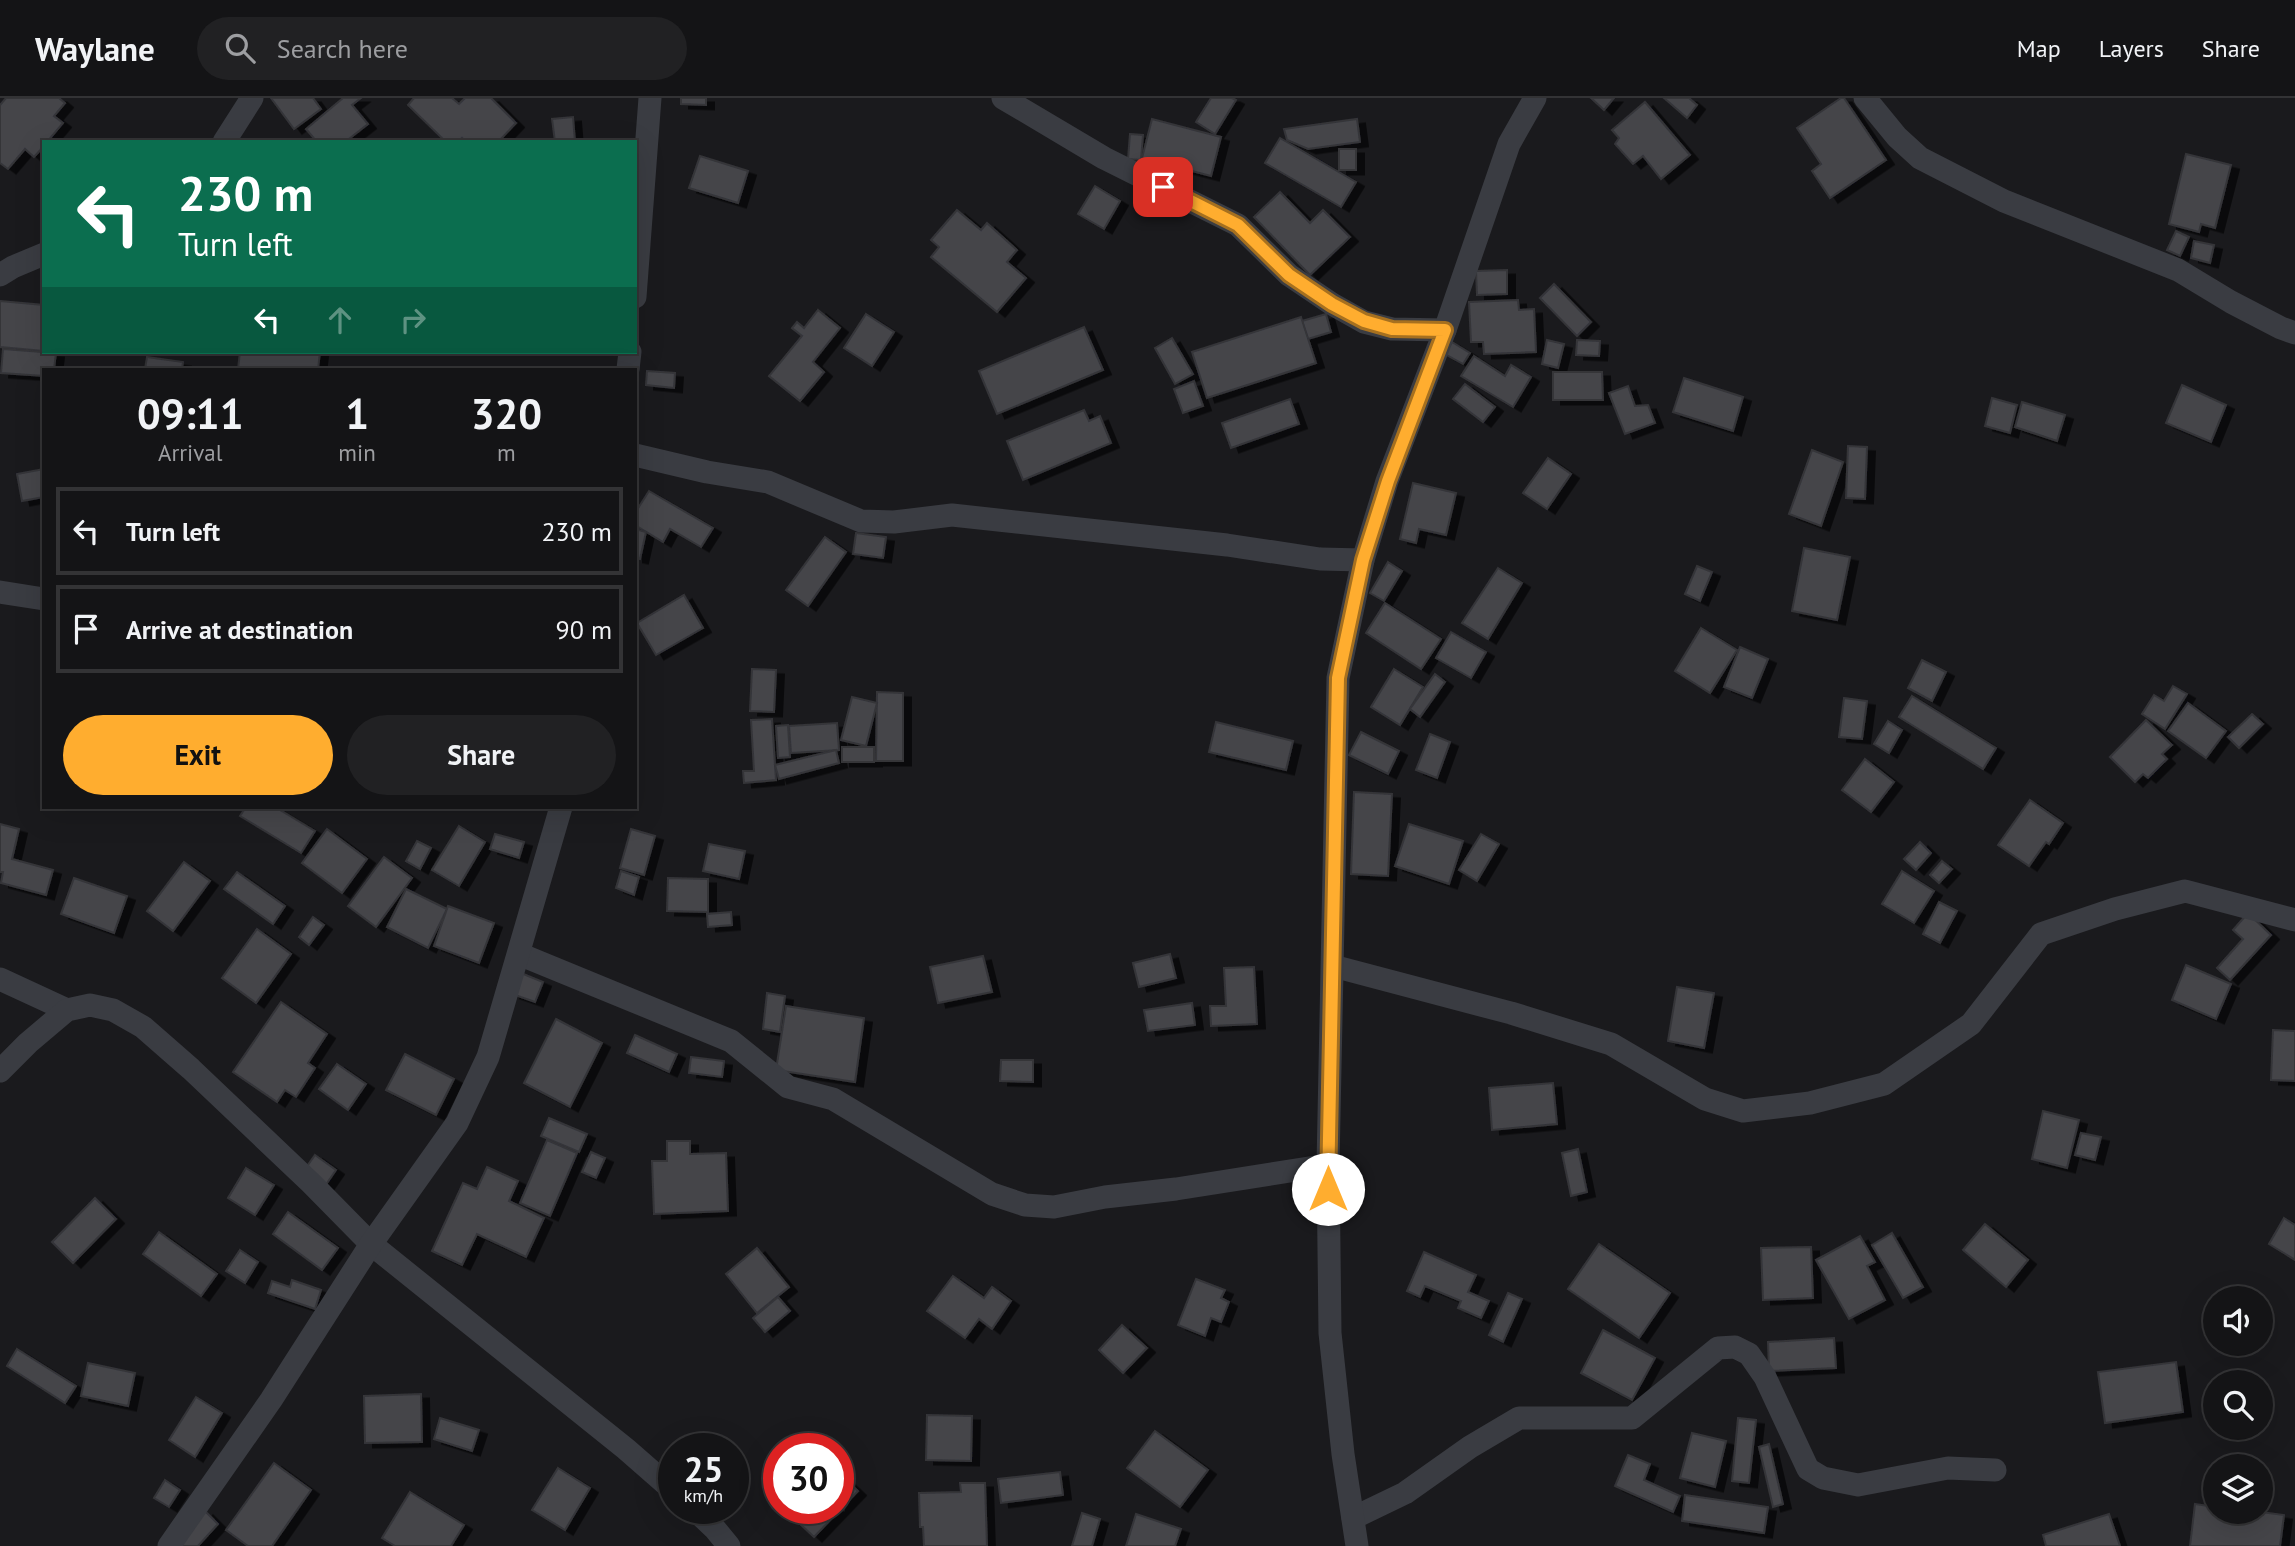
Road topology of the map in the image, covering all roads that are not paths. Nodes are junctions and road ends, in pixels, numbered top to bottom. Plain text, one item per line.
1 (252, 98) edge
2 (650, 98) edge
3 (1003, 98) edge
4 (1535, 98) edge
5 (1865, 98) edge
6 (225, 140) edge
7 (42, 255) edge
8 (637, 270) edge
9 (0, 275) edge
10 (1445, 330) junction
11 (2295, 333) edge
12 (637, 455) edge
13 (1363, 560) junction
14 (0, 592) edge
15 (42, 599) edge
16 (559, 809) edge
17 (2295, 920) edge
18 (519, 954) junction
19 (1333, 966) junction
20 (0, 979) edge
21 (67, 1010) junction
22 (0, 1071) edge
23 (1328, 1165) junction
24 (371, 1244) junction
25 (1995, 1469) dead end
26 (658, 1477) edge
27 (1353, 1518) junction
28 (710, 1524) edge
29 (169, 1546) edge
30 (729, 1546) edge
31 (1357, 1546) edge

1 - 6 street
2 - 8 street
3 - 10 street
4 - 10 street
5 - 11 street
7 - 9 street
10 - 13 street
12 - 13 street
13 - 19 street
14 - 15 street
16 - 18 street
17 - 19 street
18 - 23 street
18 - 24 street
19 - 23 street
20 - 21 street
21 - 22 street
21 - 24 street
23 - 27 street
24 - 26 street
24 - 29 street
25 - 27 street
27 - 31 street
28 - 30 street

